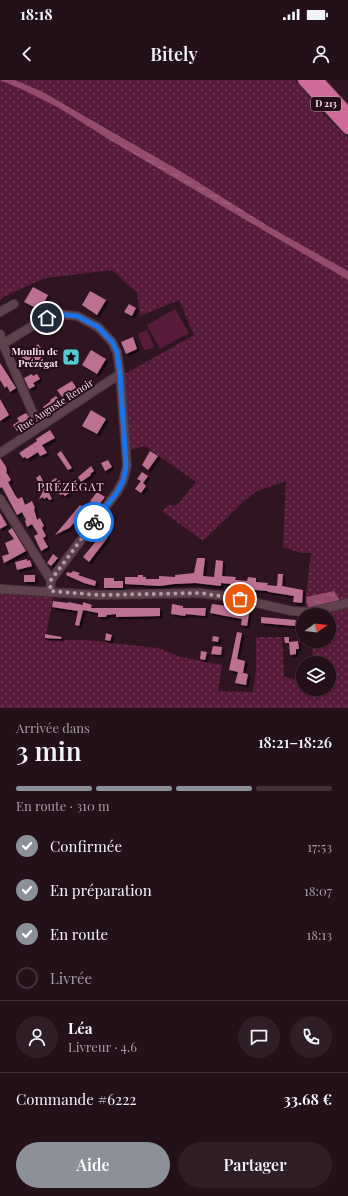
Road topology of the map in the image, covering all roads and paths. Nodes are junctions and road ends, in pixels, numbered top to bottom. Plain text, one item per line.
1 (304, 80) edge
2 (317, 80) edge
3 (348, 114) edge
4 (348, 128) edge
5 (14, 304) dead end
6 (0, 312) edge
7 (0, 334) edge
8 (3, 344) junction
9 (120, 374) junction
10 (38, 426) junction
11 (0, 453) edge
12 (0, 499) edge
13 (51, 580) junction
14 (0, 589) edge
15 (50, 591) junction
16 (348, 603) edge

1 - 4 highway, D 213
2 - 3 highway, D 213
5 - 6 street
7 - 8 street
8 - 9 street
8 - 10 street
9 - 10 street, Rue Auguste Renoir
9 - 13 street
10 - 11 street, Rue Auguste Renoir
12 - 13 street
13 - 15 street
14 - 15 street
15 - 16 street

